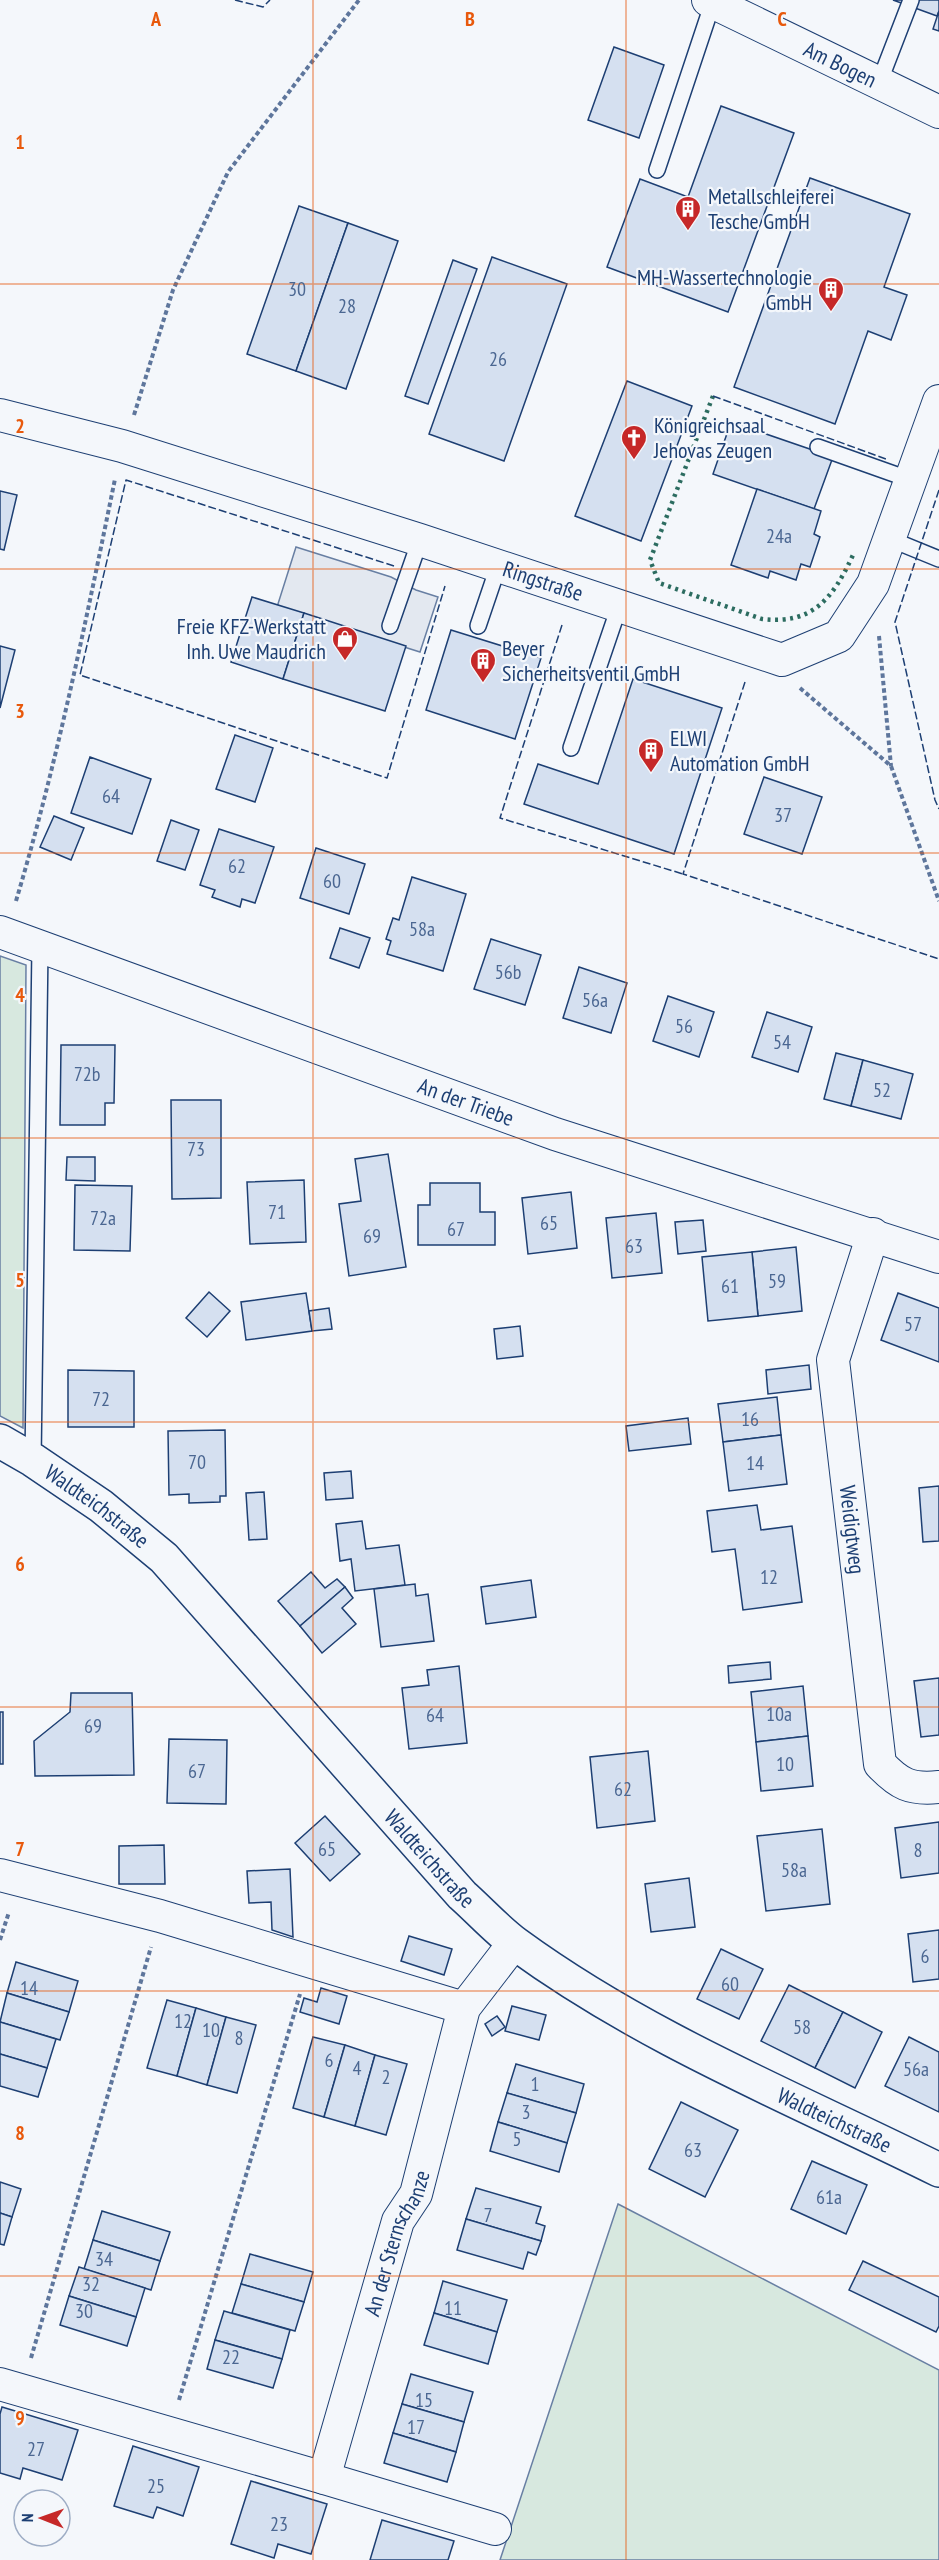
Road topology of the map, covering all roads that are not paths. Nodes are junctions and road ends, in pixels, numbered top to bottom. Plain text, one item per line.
1 (911, 0) edge
2 (710, 1) edge
3 (879, 83) junction
4 (939, 112) edge
5 (657, 170) dead end
6 (939, 401) edge
7 (0, 415) edge
8 (818, 447) dead end
9 (910, 480) junction
10 (890, 539) junction
11 (420, 540) junction
12 (939, 559) edge
13 (498, 567) junction
14 (619, 607) junction
15 (390, 626) dead end
16 (478, 626) dead end
17 (571, 748) dead end
18 (0, 932) edge
19 (40, 947) junction
20 (873, 1234) junction
21 (939, 1257) edge
22 (0, 1441) edge
23 (33, 1460) junction
24 (939, 1787) edge
25 (0, 1875) edge
26 (514, 1943) junction
27 (464, 2008) junction
28 (939, 2170) edge
29 (11, 2387) edge
30 (324, 2478) junction
31 (495, 2529) dead end

1 - 3 lane
2 - 3 street, Am Bogen
2 - 5 lane
3 - 4 street, Am Bogen
6 - 9 street
7 - 11 street, Ringstraße
8 - 9 lane
9 - 10 street
10 - 12 lane
10 - 14 street, Ringstraße
11 - 13 street, Ringstraße
11 - 15 lane
13 - 14 street, Ringstraße
13 - 16 lane
14 - 17 lane
18 - 19 street, An der Triebe
19 - 20 street, An der Triebe
19 - 23 lane
20 - 21 street, An der Triebe
20 - 24 street, Weidigtweg
22 - 23 street, Waldteichstraße
23 - 26 street, Waldteichstraße
25 - 27 street
26 - 27 street, An der Sternschanze
26 - 28 street, Waldteichstraße
27 - 30 street, An der Sternschanze
29 - 30 street
30 - 31 street

